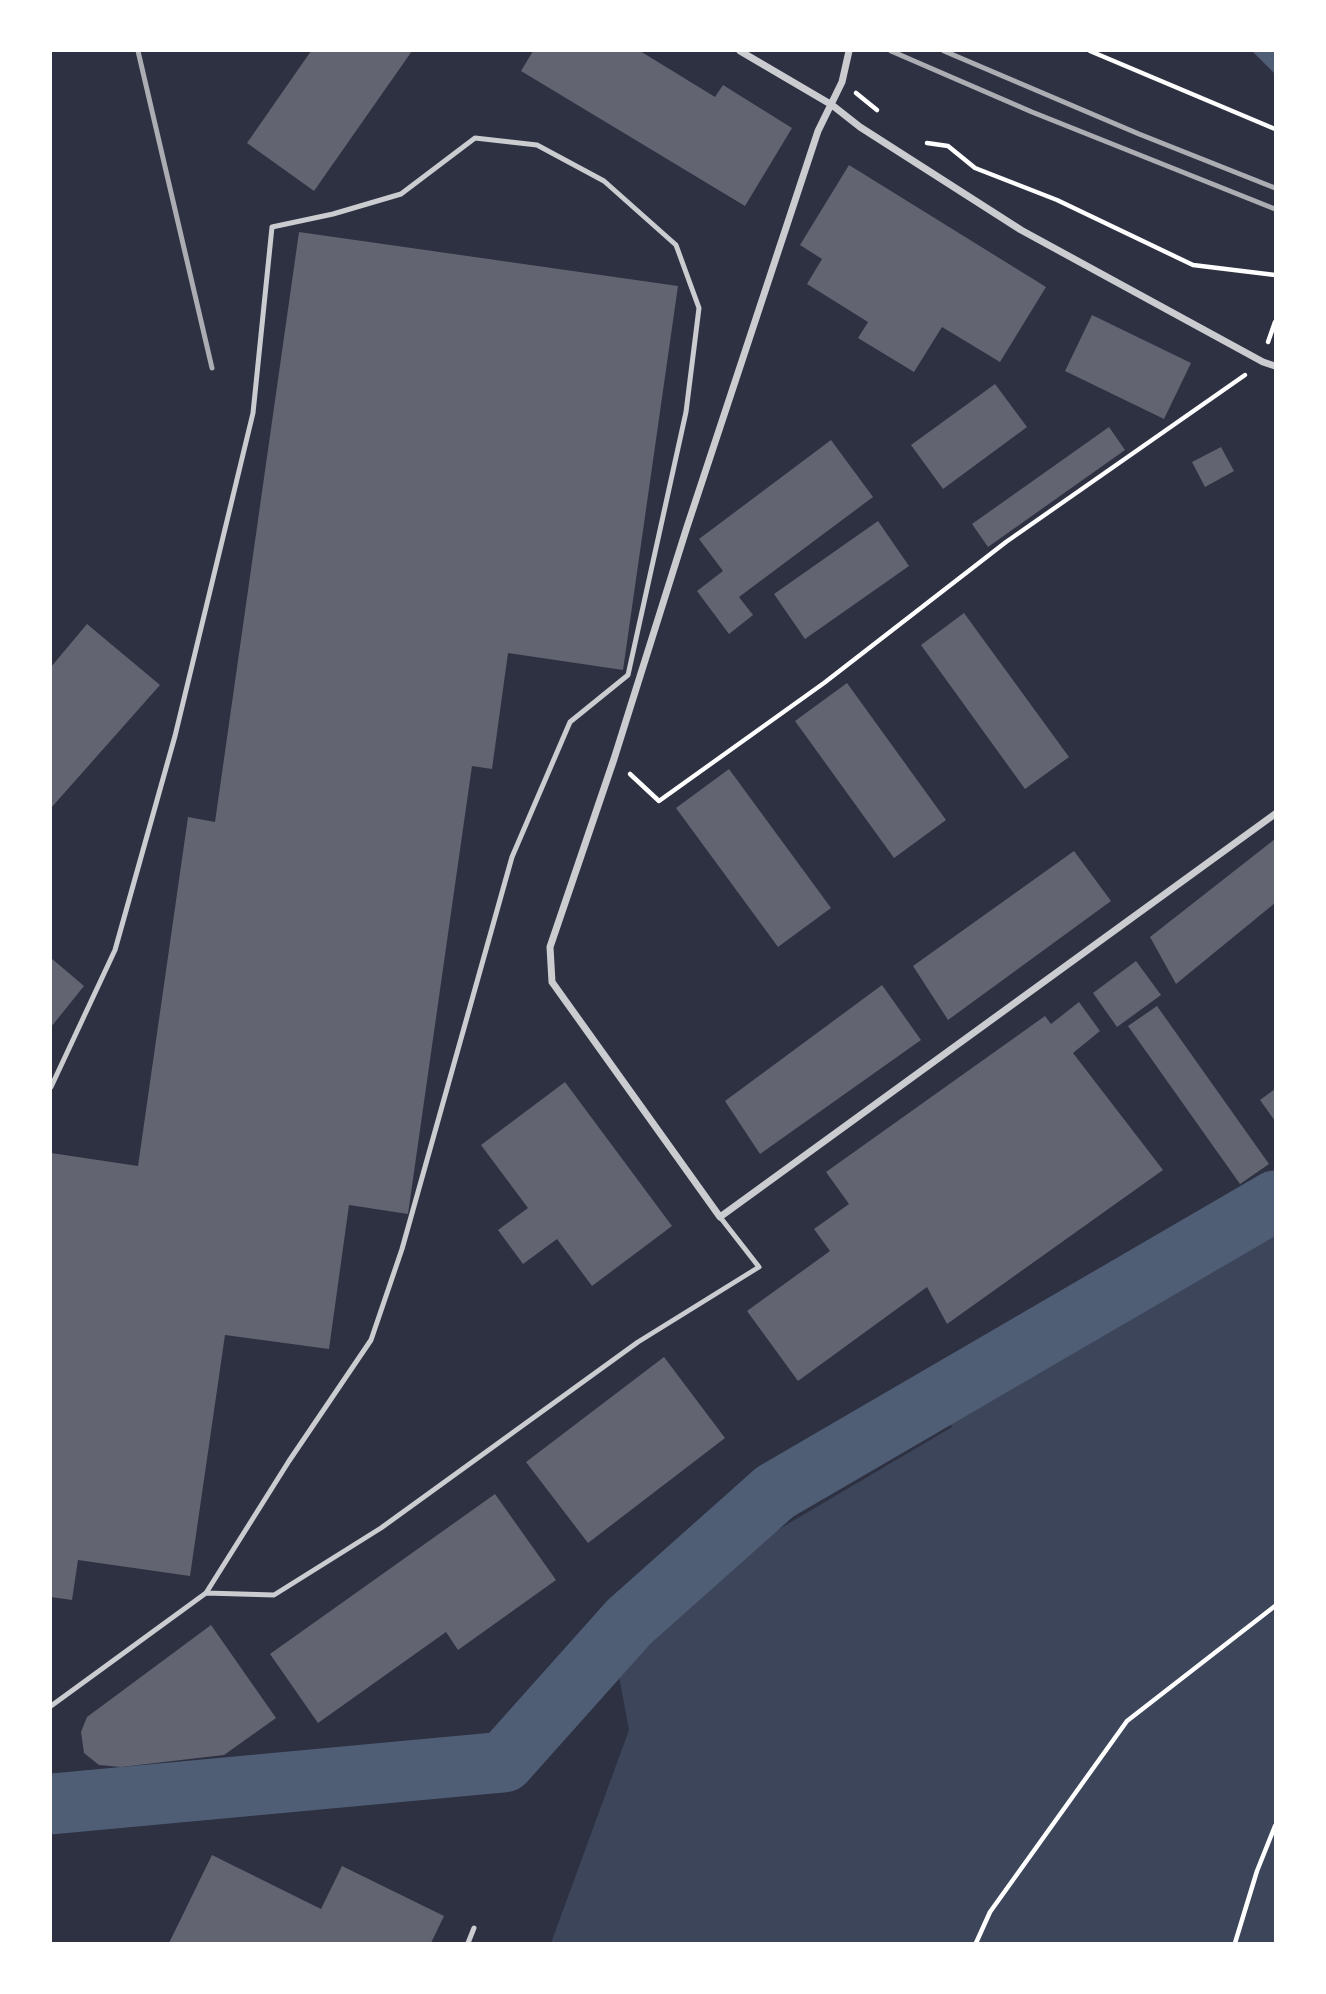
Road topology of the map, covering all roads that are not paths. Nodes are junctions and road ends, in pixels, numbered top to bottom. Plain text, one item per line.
1 (740, 51) edge
2 (849, 51) edge
3 (832, 105) junction
4 (1275, 366) edge
5 (1275, 814) edge
6 (51, 1087) edge
7 (720, 1217) junction
8 (206, 1592) junction
9 (51, 1706) edge
10 (474, 1928) dead end
11 (468, 1943) edge

1 - 3 street
2 - 3 street
3 - 4 street
3 - 7 street
5 - 7 street
6 - 8 lane
7 - 8 lane
8 - 9 lane
10 - 11 lane

